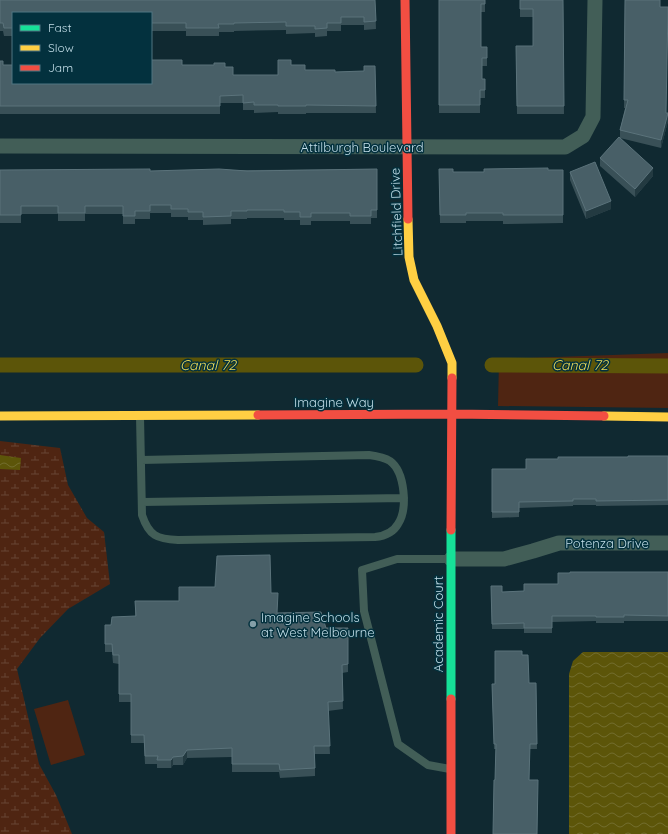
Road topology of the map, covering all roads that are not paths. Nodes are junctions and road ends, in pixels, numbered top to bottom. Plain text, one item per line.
1 (405, 0) edge
2 (595, 0) edge
3 (0, 146) edge
4 (407, 147) junction
5 (453, 414) junction
6 (0, 416) edge
7 (140, 416) junction
8 (668, 417) edge
9 (141, 460) junction
10 (404, 498) junction
11 (142, 502) junction
12 (668, 542) edge
13 (451, 559) junction
14 (451, 769) junction
15 (451, 834) edge

1 - 4 street, Litchfield Drive
2 - 4 street, Attilburgh Boulevard
3 - 4 street, Attilburgh Boulevard
4 - 5 street, Litchfield Drive
5 - 7 street, Imagine Way
5 - 8 street, Imagine Way
5 - 13 street, Academic Court
6 - 7 street, Imagine Way
7 - 9 lane
9 - 10 lane
9 - 11 lane
10 - 11 lane
10 - 11 lane
12 - 13 street, Potenza Drive
13 - 14 street, Academic Court
13 - 14 lane
14 - 15 street, Academic Court

